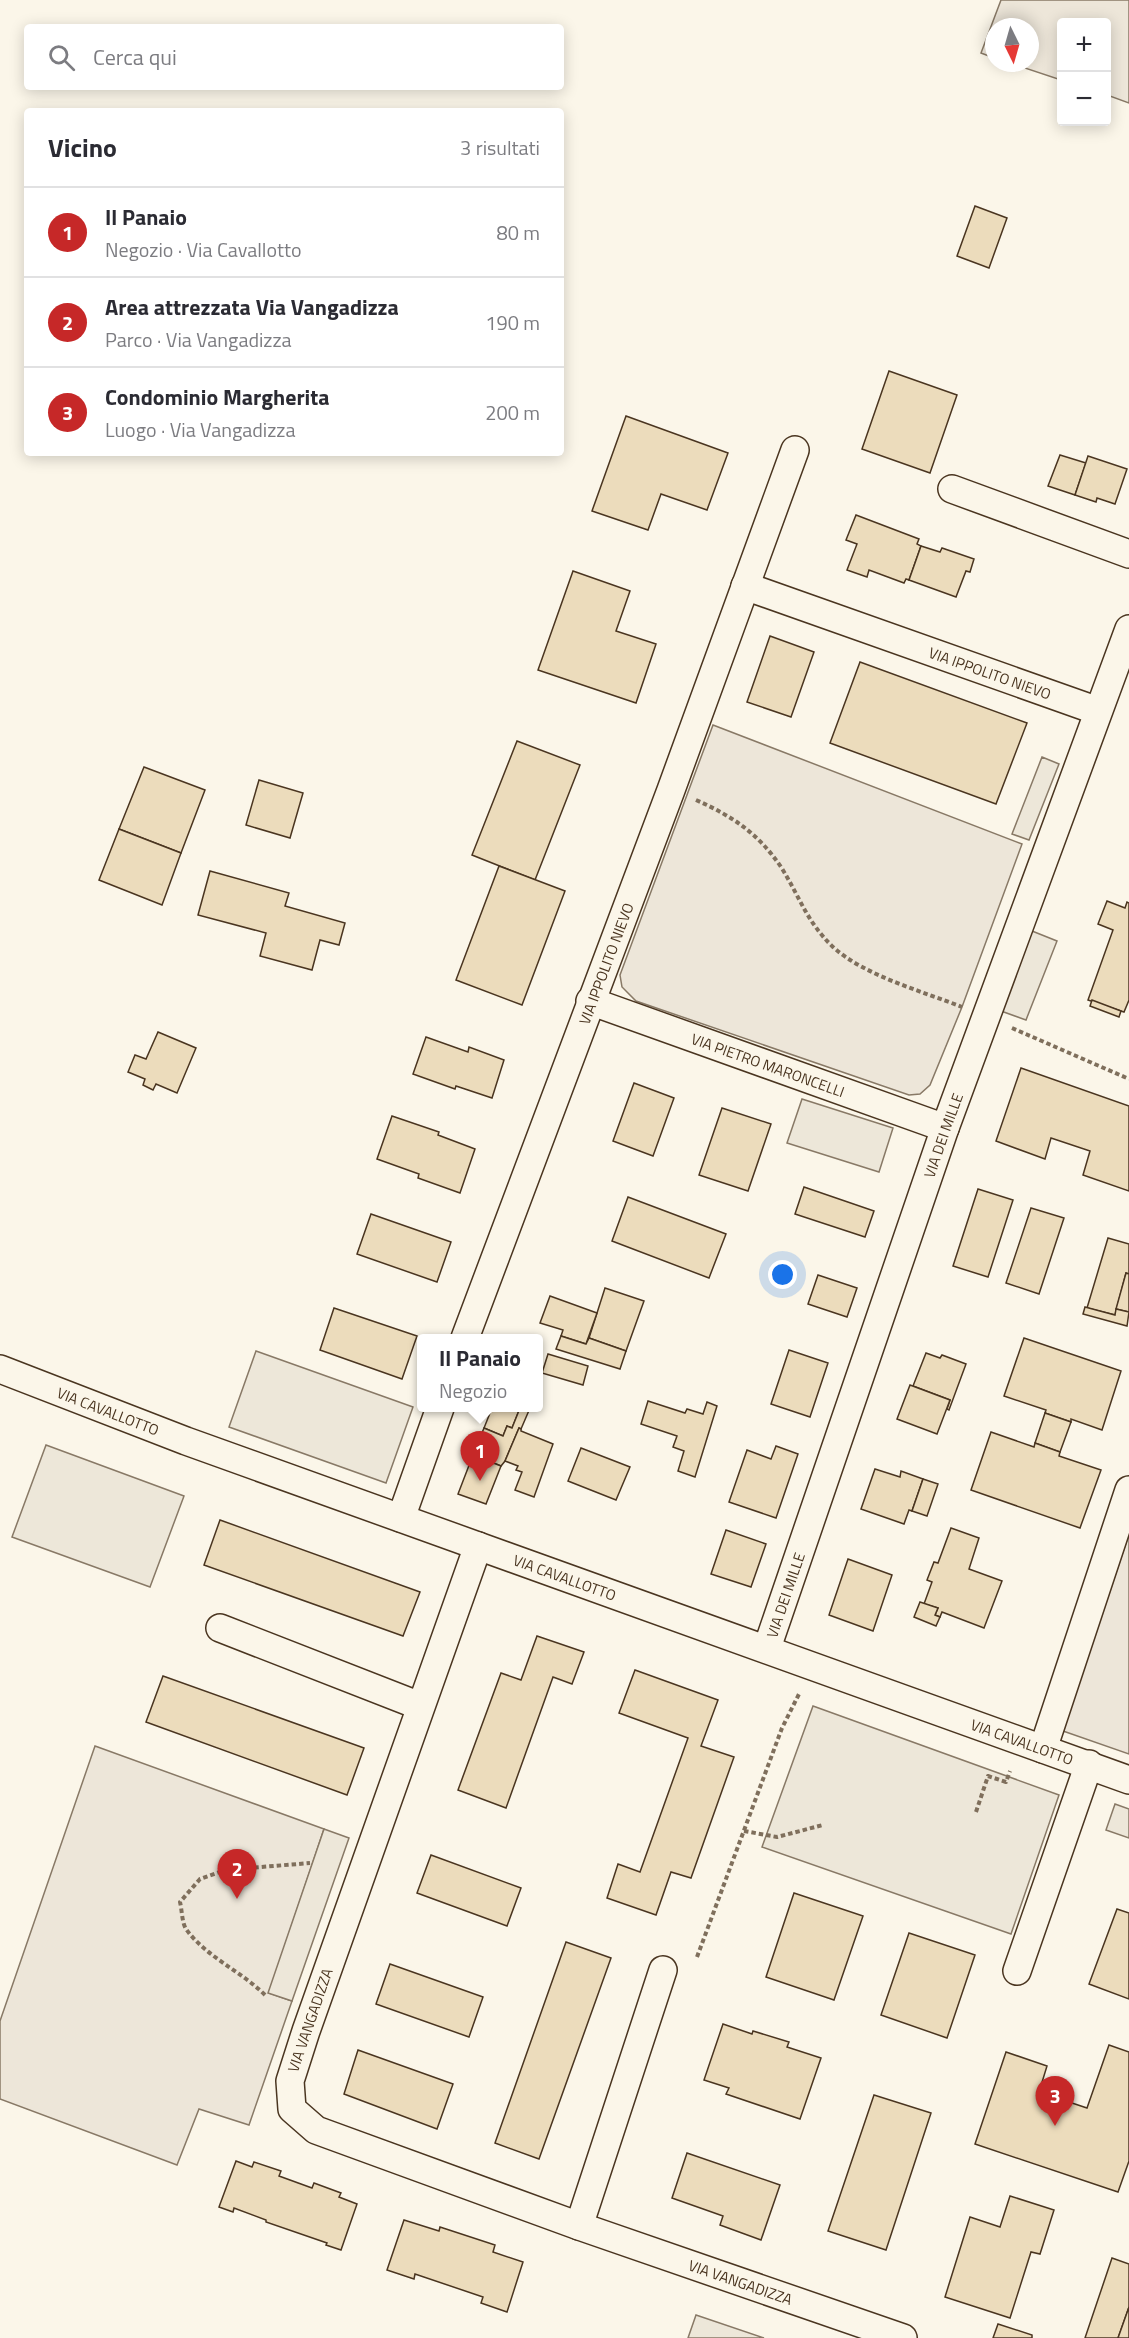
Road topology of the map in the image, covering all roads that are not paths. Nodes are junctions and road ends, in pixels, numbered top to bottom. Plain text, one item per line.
1 (795, 450) dead end
2 (952, 489) dead end
3 (1129, 554) edge
4 (745, 586) junction
5 (1129, 628) edge
6 (1119, 689) edge
7 (1098, 711) junction
8 (590, 1001) junction
9 (945, 1128) junction
10 (466, 1334) edge
11 (0, 1369) edge
12 (438, 1412) edge
13 (1129, 1490) edge
14 (401, 1518) junction
15 (478, 1546) junction
16 (220, 1628) dead end
17 (767, 1648) junction
18 (420, 1706) junction
19 (1043, 1749) junction
20 (1089, 1764) junction
21 (1129, 1780) edge
22 (663, 1970) dead end
23 (1017, 1971) dead end
24 (579, 2226) junction
25 (903, 2338) edge

1 - 4 street, VIA IPPOLITO NIEVO
2 - 3 street
4 - 7 street, VIA IPPOLITO NIEVO
4 - 8 street, VIA IPPOLITO NIEVO
5 - 6 street, VIA DEI MILLE
6 - 7 street, VIA DEI MILLE
7 - 9 street, VIA DEI MILLE
8 - 9 street, VIA PIETRO MARONCELLI
8 - 10 street, VIA IPPOLITO NIEVO
9 - 17 street, VIA DEI MILLE
11 - 14 street, VIA CAVALLOTTO
12 - 14 street
13 - 19 street
14 - 15 street, VIA CAVALLOTTO
15 - 17 street, VIA CAVALLOTTO
15 - 18 street, VIA VANGADIZZA
16 - 18 street
17 - 19 street, VIA CAVALLOTTO
18 - 24 street, VIA VANGADIZZA
19 - 20 street, VIA CAVALLOTTO
20 - 21 street, VIA CAVALLOTTO
20 - 23 street
22 - 24 street
24 - 25 street, VIA VANGADIZZA

